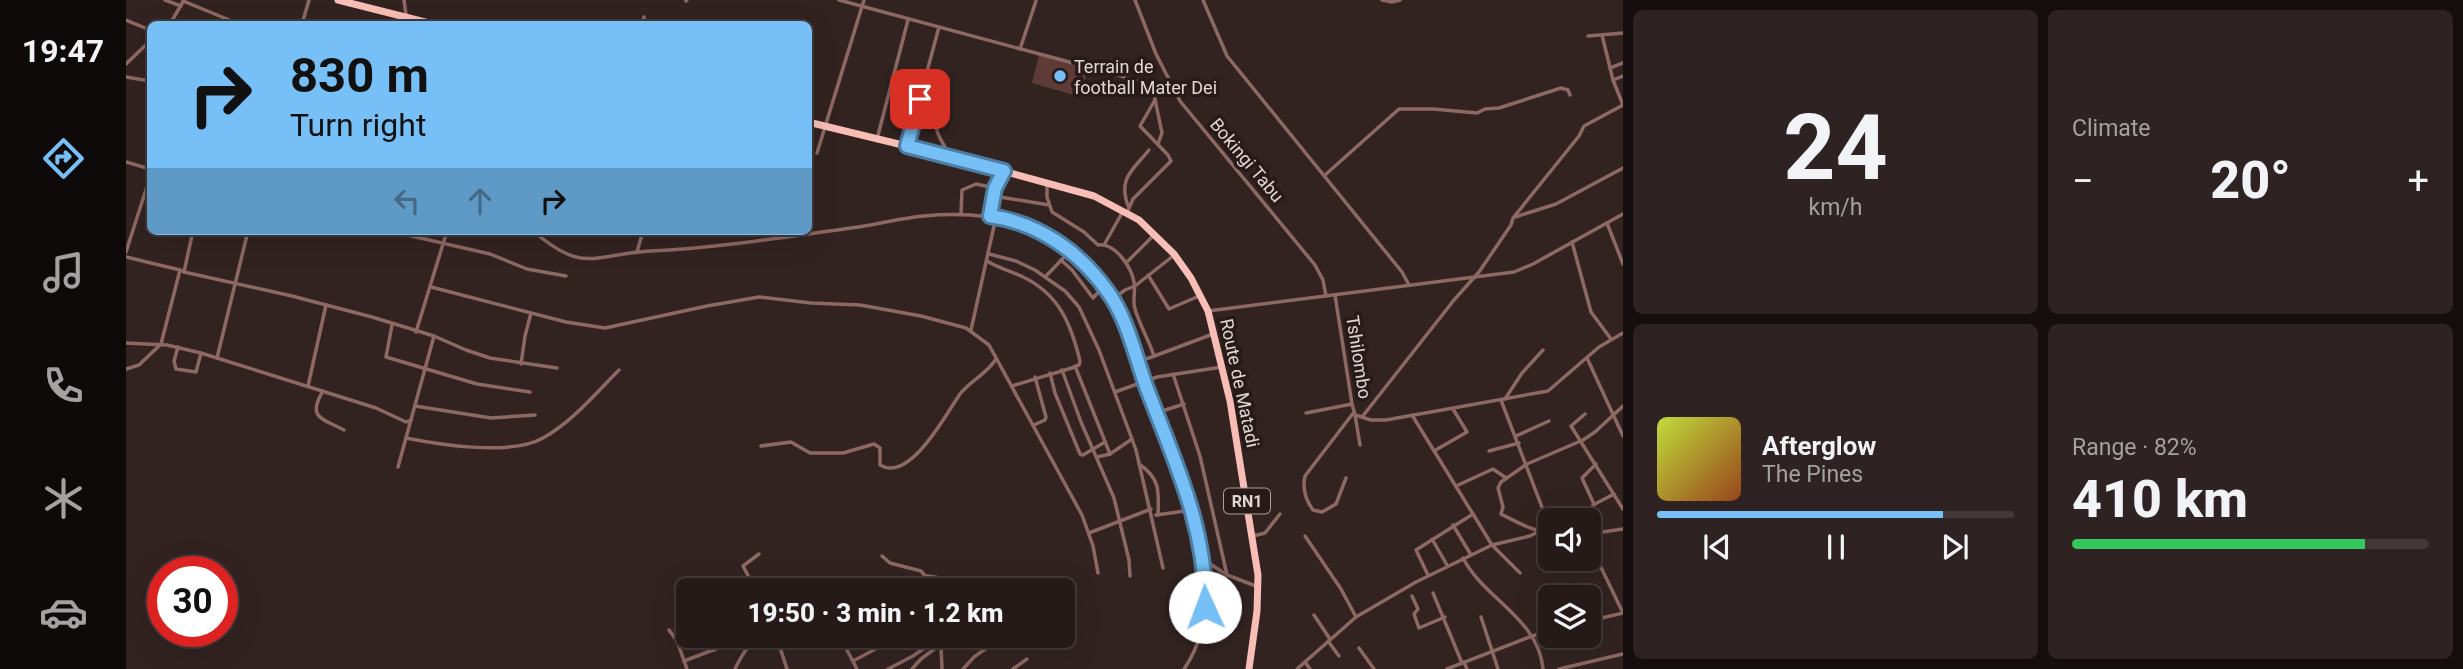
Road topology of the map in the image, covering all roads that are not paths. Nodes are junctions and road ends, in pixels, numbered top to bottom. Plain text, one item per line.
1 (165, 0) edge
2 (184, 0) edge
3 (309, 0) edge
4 (338, 0) edge
5 (404, 0) edge
6 (839, 0) edge
7 (864, 0) edge
8 (1135, 0) edge
9 (1203, 0) edge
10 (1382, 0) edge
11 (1399, 0) edge
12 (1036, 1) edge
13 (181, 6) junction
14 (862, 7) junction
15 (406, 17) junction
16 (644, 17) dead end
17 (126, 20) edge
18 (908, 20) junction
19 (172, 21) edge
20 (232, 21) edge
21 (303, 21) edge
22 (421, 21) edge
23 (643, 21) edge
24 (939, 27) junction
25 (147, 29) edge
26 (1623, 33) edge
27 (1602, 35) junction
28 (1588, 36) dead end
29 (147, 44) edge
30 (1020, 49) junction
31 (1623, 63) edge
32 (126, 65) edge
33 (1610, 68) junction
34 (1623, 76) edge
35 (126, 77) edge
36 (147, 80) edge
37 (1613, 80) junction
38 (1152, 85) junction
39 (1176, 95) junction
40 (1570, 95) dead end
41 (1155, 100) junction
42 (943, 108) dead end
43 (812, 123) edge
44 (827, 127) junction
45 (877, 139) junction
46 (1158, 145) junction
47 (907, 146) junction
48 (1149, 150) dead end
49 (817, 153) dead end
50 (952, 157) junction
51 (126, 162) edge
52 (147, 168) edge
53 (1623, 168) edge
54 (1004, 171) junction
55 (1325, 175) junction
56 (1047, 183) junction
57 (147, 187) edge
58 (995, 188) junction
59 (994, 196) junction
60 (1049, 205) junction
61 (1126, 210) junction
62 (961, 214) junction
63 (1623, 214) edge
64 (990, 216) junction
65 (996, 217) junction
66 (1513, 218) junction
67 (1607, 223) junction
68 (812, 232) edge
69 (1154, 234) junction
70 (192, 235) edge
71 (247, 235) edge
72 (408, 235) edge
73 (446, 235) edge
74 (538, 235) edge
75 (642, 235) edge
76 (792, 235) edge
77 (1572, 242) junction
78 (444, 243) junction
79 (1104, 244) junction
80 (1070, 250) junction
81 (637, 252) junction
82 (126, 254) edge
83 (989, 254) junction
84 (1174, 254) junction
85 (1061, 260) junction
86 (987, 261) junction
87 (1126, 263) junction
88 (1623, 264) edge
89 (182, 271) junction
90 (1148, 275) junction
91 (566, 276) dead end
92 (1045, 277) junction
93 (1474, 278) junction
94 (236, 284) junction
95 (1409, 285) junction
96 (1104, 286) junction
97 (1135, 286) junction
98 (430, 287) junction
99 (1200, 295) junction
100 (1335, 295) junction
101 (1326, 296) junction
102 (1113, 299) junction
103 (326, 305) junction
104 (1208, 311) junction
105 (531, 313) junction
106 (392, 325) junction
107 (971, 330) junction
108 (416, 332) junction
109 (1623, 333) edge
110 (1216, 334) junction
111 (433, 336) junction
112 (1611, 340) junction
113 (126, 343) edge
114 (162, 344) junction
115 (178, 347) junction
116 (1542, 350) dead end
117 (201, 353) junction
118 (1154, 356) junction
119 (1587, 358) junction
120 (216, 359) junction
121 (996, 359) junction
122 (1137, 360) junction
123 (522, 363) junction
124 (1075, 366) junction
125 (1223, 366) junction
126 (425, 367) junction
127 (557, 368) dead end
128 (126, 369) edge
129 (619, 370) dead end
130 (1062, 370) junction
131 (1051, 373) junction
132 (1173, 374) junction
133 (1035, 377) junction
134 (1144, 381) junction
135 (308, 386) junction
136 (1012, 386) junction
137 (323, 391) junction
138 (530, 392) dead end
139 (1115, 392) junction
140 (1503, 400) junction
141 (1184, 404) junction
142 (1352, 404) junction
143 (415, 406) junction
144 (1623, 406) edge
145 (1453, 409) junction
146 (1156, 413) junction
147 (1306, 413) dead end
148 (1614, 413) junction
149 (1355, 414) junction
150 (1585, 414) dead end
151 (535, 415) dead end
152 (1412, 415) junction
153 (1362, 417) junction
154 (411, 420) junction
155 (404, 421) junction
156 (1549, 421) dead end
157 (1034, 425) junction
158 (409, 427) junction
159 (344, 430) dead end
160 (1516, 436) junction
161 (1623, 436) edge
162 (405, 438) junction
163 (1132, 439) junction
164 (1580, 441) junction
165 (1105, 442) junction
166 (1519, 443) junction
167 (1360, 445) dead end
168 (761, 446) dead end
169 (1093, 449) junction
170 (1489, 450) dead end
171 (1434, 452) junction
172 (1110, 454) junction
173 (1097, 458) junction
174 (1139, 464) junction
175 (1527, 464) junction
176 (1596, 464) junction
177 (398, 467) dead end
178 (1346, 478) dead end
179 (1506, 478) junction
180 (1456, 486) junction
181 (1614, 494) junction
182 (1594, 503) junction
183 (1622, 505) edge
184 (1543, 508) edge
185 (1593, 508) edge
186 (1192, 510) junction
187 (1151, 511) junction
188 (1280, 514) dead end
189 (1473, 514) junction
190 (1158, 515) junction
191 (1118, 521) junction
192 (1453, 525) junction
193 (1623, 529) edge
194 (1538, 530) edge
195 (1538, 531) edge
196 (1088, 533) junction
197 (1601, 533) edge
198 (1253, 536) junction
199 (1305, 536) dead end
200 (1432, 539) junction
201 (1492, 545) junction
202 (759, 554) dead end
203 (1471, 555) junction
204 (882, 556) dead end
205 (1203, 558) junction
206 (1463, 558) junction
207 (1447, 565) junction
208 (1601, 567) edge
209 (1163, 568) dead end
210 (1098, 573) dead end
211 (1520, 573) dead end
212 (1227, 575) junction
213 (1428, 575) junction
214 (926, 576) joint
215 (1130, 576) dead end
216 (749, 578) edge
217 (940, 578) edge
218 (1258, 586) junction
219 (1433, 593) dead end
220 (1412, 596) dead end
221 (1623, 613) edge
222 (1314, 615) dead end
223 (1356, 617) junction
224 (1445, 617) junction
225 (1481, 617) dead end
226 (1601, 618) edge
227 (669, 630) dead end
228 (1538, 634) edge
229 (1532, 636) junction
230 (1329, 640) junction
231 (718, 648) edge
232 (746, 648) edge
233 (780, 648) edge
234 (845, 648) edge
235 (877, 648) edge
236 (924, 648) edge
237 (936, 648) edge
238 (941, 648) edge
239 (987, 648) edge
240 (1359, 648) dead end
241 (1493, 651) junction
242 (1623, 654) edge
243 (1339, 656) dead end
244 (1027, 659) dead end
245 (684, 661) junction
246 (853, 661) junction
247 (1305, 662) junction
248 (1463, 662) junction
249 (736, 668) edge
250 (687, 669) edge
251 (787, 669) edge
252 (857, 669) edge
253 (888, 669) edge
254 (912, 669) edge
255 (942, 669) edge
256 (963, 669) edge
257 (1013, 669) edge
258 (1184, 669) edge
259 (1248, 669) edge
260 (1297, 669) edge
261 (1311, 669) edge
262 (1374, 669) edge
263 (1447, 669) edge
264 (1467, 669) edge
265 (1498, 669) edge
266 (1543, 669) edge
267 (1559, 669) edge

1 - 13 street
2 - 13 street
2 - 20 street
3 - 21 street
4 - 15 highway
5 - 15 street
6 - 14 street
7 - 14 street
8 - 39 street, Bokingi Tabu
9 - 55 street
10 - 11 street
12 - 30 street
13 - 19 street
14 - 18 street
14 - 44 street
15 - 22 highway
16 - 23 street
17 - 25 street
18 - 24 street
18 - 45 street
24 - 30 street
24 - 47 street
26 - 27 street
27 - 28 street
27 - 33 street
29 - 32 street
30 - 38 street
31 - 33 street
33 - 37 street
34 - 37 street
35 - 36 street
37 - 66 street
38 - 39 street
38 - 41 street
39 - 101 street, Bokingi Tabu
40 - 55 street
41 - 46 street
41 - 46 street
42 - 50 street
43 - 44 highway, Route de Matadi / RN1
44 - 45 highway, Route de Matadi / RN1
44 - 49 street
45 - 47 highway, Route de Matadi / RN1
46 - 61 street
47 - 50 highway, Route de Matadi / RN1
48 - 61 street
50 - 54 highway, Route de Matadi / RN1
51 - 52 street
53 - 66 street
54 - 56 highway, Route de Matadi / RN1
54 - 58 street
55 - 95 street
56 - 60 street
56 - 61 highway, Route de Matadi / RN1
57 - 82 street
58 - 59 street
58 - 62 street
59 - 60 street
59 - 64 street
60 - 79 street
61 - 69 highway, Route de Matadi / RN1
61 - 79 street
62 - 64 street
62 - 68 street
63 - 67 street
64 - 65 street
65 - 80 street
65 - 83 street
66 - 93 street
67 - 77 street
67 - 88 street
69 - 84 highway, Route de Matadi / RN1
69 - 87 street
70 - 89 street
71 - 94 street
72 - 78 street
73 - 78 street
74 - 81 street
75 - 81 street
76 - 81 street
77 - 93 street
77 - 112 street
78 - 91 street
78 - 98 street
79 - 87 street
80 - 85 street
80 - 96 street
82 - 89 street
83 - 86 street
83 - 92 street
84 - 90 street
84 - 99 highway, Route de Matadi / RN1
85 - 92 street
85 - 96 street
86 - 107 street
86 - 124 street
87 - 97 street
89 - 94 street
89 - 114 street
90 - 97 street
90 - 99 street
92 - 139 street
93 - 95 street
93 - 153 street
94 - 103 street
94 - 120 street
95 - 100 street
96 - 102 street
97 - 102 street
97 - 118 street
98 - 105 street
98 - 108 street
99 - 104 highway, Route de Matadi / RN1
100 - 101 street
100 - 142 street, Tshilombo
101 - 104 street
102 - 122 street
103 - 106 street
103 - 135 street
104 - 110 highway, Route de Matadi / RN1
105 - 107 street
105 - 123 street
106 - 108 street
106 - 126 street
107 - 121 street
108 - 111 street
109 - 112 street, Tshilombo
110 - 118 street
110 - 125 highway, Route de Matadi / RN1
111 - 123 street
111 - 126 street
112 - 119 street, Tshilombo
113 - 114 street
114 - 115 street
114 - 128 street
115 - 117 street
115 - 117 street
116 - 140 street
117 - 120 street
118 - 122 street
119 - 140 street, Tshilombo
119 - 148 street
120 - 135 street
121 - 136 street
121 - 168 street
122 - 134 street
123 - 127 street
124 - 130 street
124 - 165 street
125 - 132 street
125 - 198 highway, Route de Matadi / RN1
126 - 138 street
126 - 143 street
129 - 162 street
130 - 131 street
130 - 169 street
131 - 133 street
131 - 169 street
132 - 134 street
132 - 141 street
133 - 136 street
133 - 157 street
134 - 139 street
134 - 146 street
135 - 137 street
136 - 157 street
137 - 155 street
137 - 159 street
139 - 163 street
140 - 145 street, Tshilombo
140 - 160 street
141 - 146 street
141 - 212 street
142 - 147 street
142 - 149 street, Tshilombo
143 - 151 street
143 - 154 street
144 - 148 street
145 - 152 street, Tshilombo
145 - 171 street
146 - 186 street
148 - 161 street
148 - 164 street
149 - 153 street, Tshilombo
149 - 167 street
149 - 178 street
150 - 164 street
152 - 153 street, Tshilombo
152 - 171 street
154 - 155 street
154 - 158 street
155 - 158 street
156 - 160 street
157 - 196 street
158 - 162 street
160 - 166 street
162 - 177 street
163 - 172 street
163 - 174 street
164 - 175 street
164 - 176 street
165 - 169 street
165 - 172 street
166 - 170 street
166 - 175 street
169 - 173 street
171 - 180 street
172 - 173 street
173 - 191 street
174 - 187 street
174 - 190 street
175 - 179 street
175 - 184 street
176 - 181 street
176 - 182 street
179 - 180 street
179 - 194 street
180 - 189 street
181 - 182 street
181 - 183 street
182 - 185 street
186 - 190 street
186 - 205 street
187 - 190 street
187 - 191 street
187 - 209 street
188 - 198 street
189 - 192 street
189 - 201 street
191 - 196 street
191 - 215 street
192 - 200 street
192 - 203 street
193 - 197 street
195 - 201 street
196 - 210 street
198 - 218 highway, Route de Matadi / RN1
199 - 223 street
200 - 207 street
200 - 213 street
201 - 203 street
201 - 211 street
202 - 216 street
203 - 206 street
204 - 214 street
205 - 212 street
205 - 258 street
206 - 207 street
206 - 229 street
207 - 213 street
208 - 221 street
212 - 218 street
213 - 223 street
214 - 217 street
218 - 259 highway, Route de Matadi / RN1
219 - 224 street
220 - 224 street
221 - 226 street
222 - 230 street
223 - 230 street
224 - 248 street
225 - 241 street
227 - 245 street
228 - 229 street
229 - 241 street
229 - 266 street
230 - 243 street
230 - 247 street
231 - 245 street
232 - 249 street
233 - 251 street
234 - 246 street
235 - 246 street
236 - 253 street
237 - 254 street
238 - 255 street
239 - 256 street
240 - 262 street
241 - 248 street
241 - 265 street
242 - 267 street
244 - 257 street
245 - 250 street
246 - 252 street
247 - 260 street
247 - 261 street
248 - 263 street
248 - 264 street

